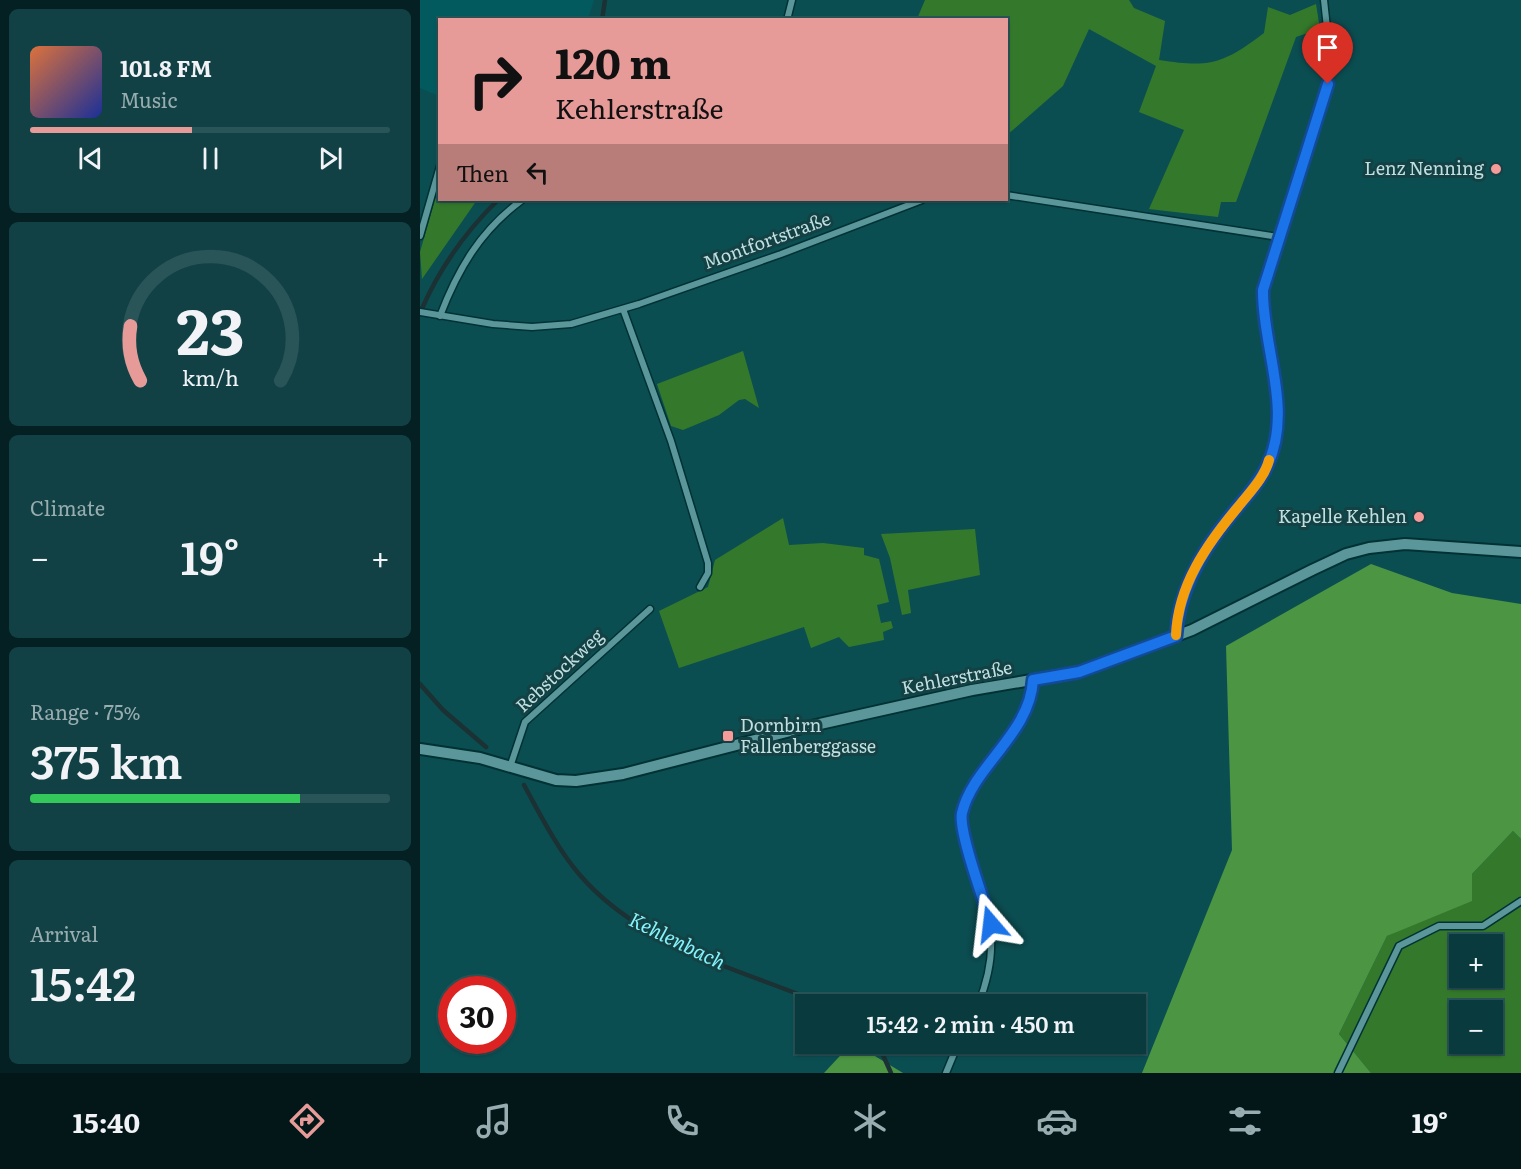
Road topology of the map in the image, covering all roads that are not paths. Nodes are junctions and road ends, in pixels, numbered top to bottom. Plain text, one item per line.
1 (792, 0) edge
2 (1324, 0) edge
3 (788, 18) edge
4 (438, 173) edge
5 (1008, 195) edge
6 (521, 201) edge
7 (919, 201) edge
8 (420, 236) edge
9 (1278, 237) junction
10 (623, 309) junction
11 (420, 312) edge
12 (437, 315) junction
13 (1521, 552) edge
14 (700, 587) dead end
15 (650, 609) dead end
16 (1176, 636) junction
17 (1033, 680) junction
18 (420, 749) edge
19 (510, 767) junction
20 (1521, 901) edge
21 (982, 994) edge
22 (954, 1054) edge
23 (946, 1073) edge
24 (1338, 1073) edge

1 - 3 street
2 - 9 street
4 - 8 street
5 - 9 street
6 - 12 street
7 - 10 street, Montfortstraße
9 - 16 street
10 - 12 street, Montfortstraße
10 - 14 street
11 - 12 street, Montfortstraße
13 - 16 street, Kehlerstraße
15 - 19 street, Rebstockweg
16 - 17 street, Kehlerstraße
17 - 19 street, Kehlerstraße
17 - 21 street
18 - 19 street, Kehlerstraße
20 - 24 street
22 - 23 street

